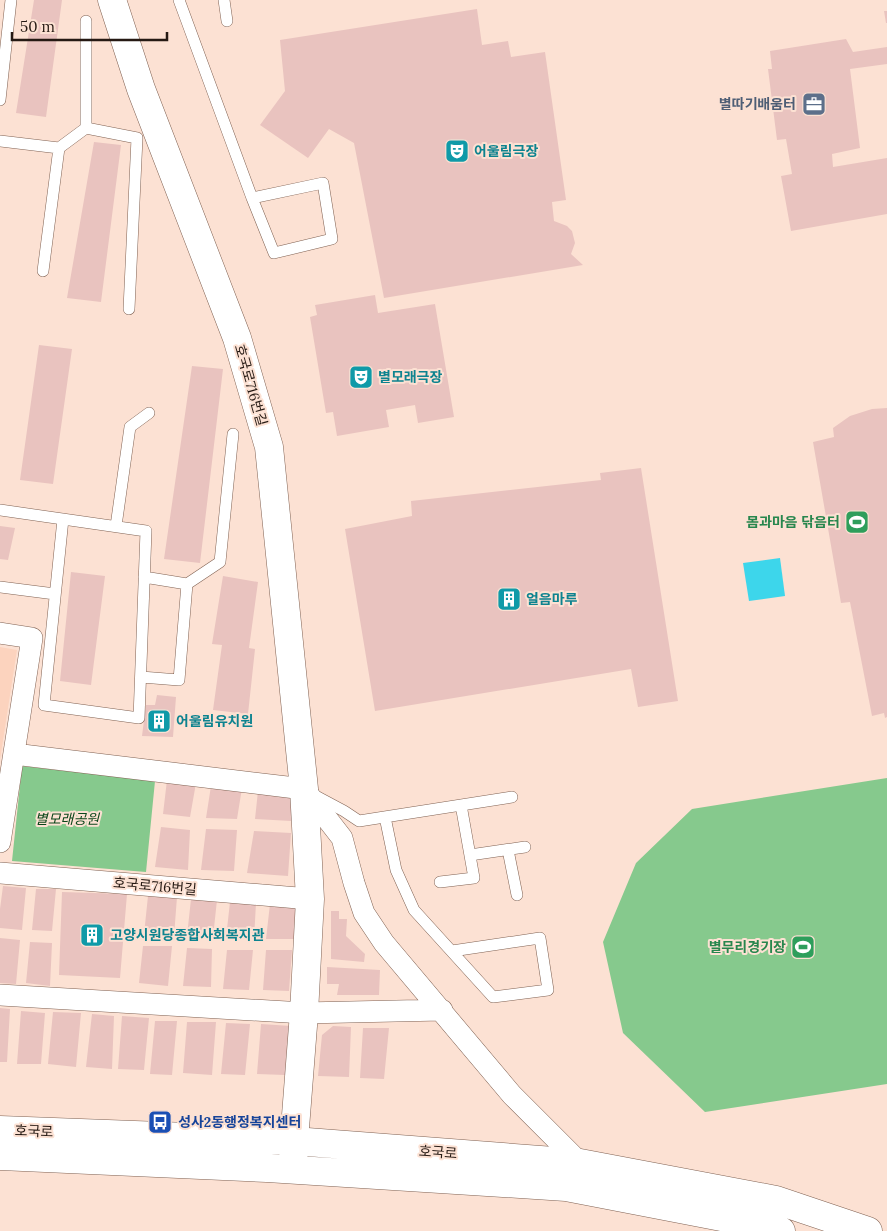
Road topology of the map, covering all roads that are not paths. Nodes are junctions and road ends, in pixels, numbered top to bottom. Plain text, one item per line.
1 (11, 0) edge
2 (112, 0) edge
3 (179, 0) edge
4 (224, 0) edge
5 (86, 21) dead end
6 (227, 21) dead end
7 (0, 100) edge
8 (86, 128) junction
9 (0, 140) edge
10 (59, 148) junction
11 (252, 198) junction
12 (43, 271) dead end
13 (129, 309) dead end
14 (150, 413) dead end
15 (232, 434) dead end
16 (0, 510) edge
17 (63, 518) junction
18 (116, 526) junction
19 (144, 577) junction
20 (187, 584) junction
21 (0, 586) edge
22 (55, 594) junction
23 (0, 633) edge
24 (141, 677) junction
25 (14, 754) junction
26 (304, 790) junction
27 (512, 796) dead end
28 (461, 805) junction
29 (385, 817) junction
30 (0, 842) edge
31 (525, 847) dead end
32 (508, 850) junction
33 (470, 855) junction
34 (0, 873) edge
35 (440, 882) dead end
36 (517, 895) dead end
37 (310, 899) junction
38 (452, 951) junction
39 (0, 995) edge
40 (442, 1010) junction
41 (304, 1013) junction
42 (0, 1130) edge
43 (294, 1140) junction
44 (0, 1156) edge
45 (580, 1163) junction
46 (293, 1169) junction
47 (781, 1231) edge
48 (868, 1231) edge

1 - 7 lane
2 - 26 main road, 호국로716번길
3 - 11 lane
4 - 6 lane
5 - 8 lane
8 - 10 lane
8 - 13 lane
9 - 10 lane
10 - 12 lane
11 - 11 lane
14 - 18 lane
15 - 20 lane
16 - 17 lane
17 - 18 lane
17 - 22 lane
18 - 19 lane
19 - 20 lane
19 - 24 lane
20 - 24 lane
21 - 22 lane
22 - 24 lane
23 - 25 street
25 - 26 street
25 - 30 street
26 - 29 lane
26 - 37 main road, 호국로716번길
26 - 40 street
27 - 28 lane
28 - 29 lane
28 - 33 lane
29 - 38 lane
31 - 32 lane
32 - 33 lane
32 - 36 lane
33 - 35 lane
34 - 37 street, 호국로716번길
37 - 41 main road, 호국로716번길
38 - 38 lane
39 - 41 street
40 - 41 street
40 - 45 street
41 - 43 main road, 호국로716번길
42 - 43 main road, 호국로
43 - 45 main road, 호국로
43 - 46 main road, 호국로716번길
44 - 46 main road, 호국로
45 - 48 main road, 호국로
46 - 47 main road, 호국로

